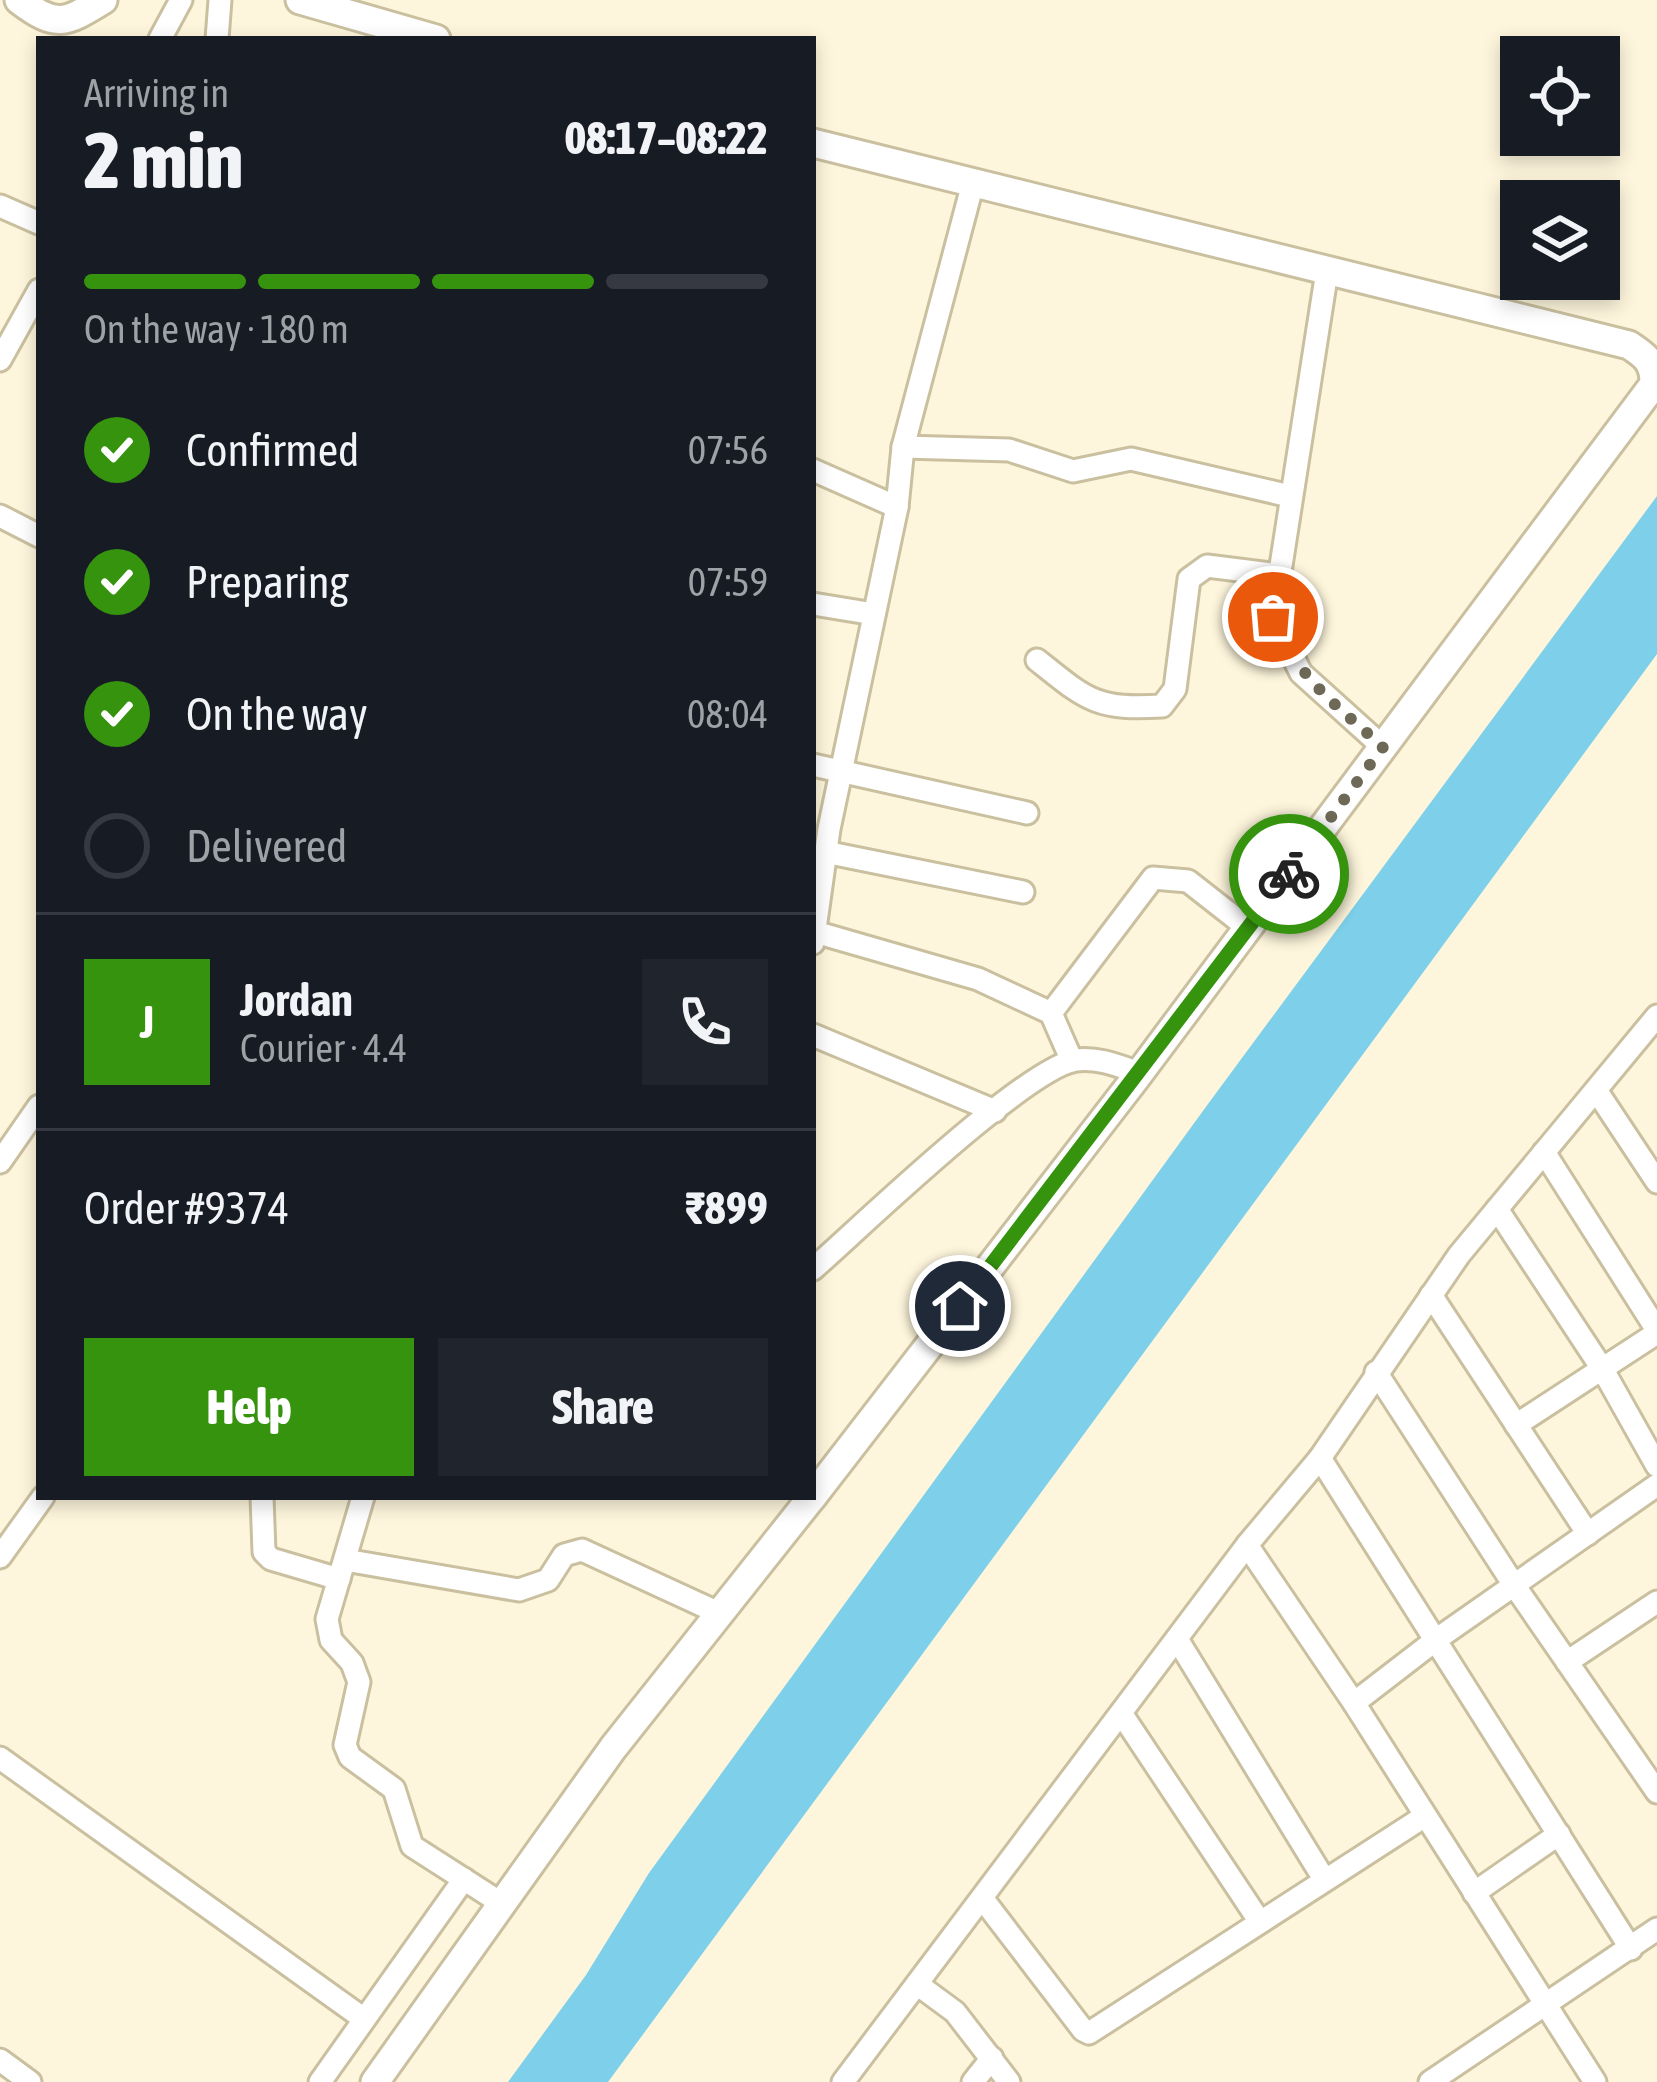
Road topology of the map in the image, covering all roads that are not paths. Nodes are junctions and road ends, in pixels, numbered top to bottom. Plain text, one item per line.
1 (19, 0) edge
2 (103, 0) edge
3 (182, 0) edge
4 (220, 0) edge
5 (300, 0) edge
6 (45, 10) edge
7 (162, 36) edge
8 (217, 36) edge
9 (426, 36) edge
10 (816, 144) edge
11 (973, 183) junction
12 (0, 206) edge
13 (36, 222) edge
14 (1328, 271) junction
15 (36, 295) edge
16 (0, 360) edge
17 (1655, 368) edge
18 (903, 447) junction
19 (816, 471) edge
20 (1290, 496) junction
21 (897, 507) junction
22 (0, 516) edge
23 (36, 534) edge
24 (1279, 574) junction
25 (816, 604) edge
26 (874, 614) junction
27 (1037, 660) dead end
28 (1383, 747) junction
29 (816, 765) edge
30 (841, 772) junction
31 (1028, 813) dead end
32 (825, 852) junction
33 (1023, 892) dead end
34 (816, 917) edge
35 (1248, 928) junction
36 (816, 933) edge
37 (1052, 1013) junction
38 (1656, 1019) edge
39 (816, 1036) edge
40 (1072, 1061) junction
41 (1139, 1073) junction
42 (1596, 1090) junction
43 (36, 1110) edge
44 (995, 1111) junction
45 (1544, 1152) junction
46 (0, 1162) edge
47 (1657, 1182) edge
48 (1497, 1209) junction
49 (816, 1266) edge
50 (1431, 1295) junction
51 (1657, 1332) edge
52 (1603, 1370) junction
53 (1376, 1372) junction
54 (1516, 1425) junction
55 (1320, 1458) junction
56 (1657, 1466) edge
57 (1657, 1485) edge
58 (816, 1492) edge
59 (41, 1500) edge
60 (262, 1500) edge
61 (362, 1500) edge
62 (810, 1500) edge
63 (1588, 1534) junction
64 (1247, 1545) junction
65 (0, 1557) edge
66 (342, 1570) junction
67 (1514, 1585) junction
68 (1657, 1602) edge
69 (721, 1614) junction
70 (1177, 1639) junction
71 (1437, 1639) junction
72 (1568, 1662) junction
73 (1354, 1703) junction
74 (1121, 1713) junction
75 (0, 1758) edge
76 (1647, 1758) edge
77 (1657, 1792) edge
78 (1425, 1816) junction
79 (1559, 1834) junction
80 (464, 1879) junction
81 (1324, 1879) junction
82 (1474, 1893) junction
83 (982, 1898) junction
84 (504, 1905) junction
85 (1259, 1922) junction
86 (1656, 1931) edge
87 (1631, 1949) junction
88 (917, 1984) junction
89 (1547, 2002) junction
90 (364, 2019) junction
91 (992, 2058) junction
92 (0, 2060) edge
93 (30, 2082) edge
94 (320, 2082) edge
95 (374, 2082) edge
96 (843, 2082) edge
97 (973, 2082) edge
98 (1009, 2082) edge
99 (1430, 2082) edge
100 (1595, 2082) edge

1 - 6 street
2 - 6 street
3 - 7 street
4 - 8 street
5 - 9 street
10 - 11 street
11 - 14 street
11 - 18 street
12 - 13 street
14 - 17 street
14 - 20 street
15 - 16 street
17 - 28 street
18 - 20 street
18 - 21 street
19 - 21 street
20 - 24 street
21 - 26 street
22 - 23 street
24 - 27 street
24 - 28 street
25 - 26 street
26 - 30 street
28 - 35 street
29 - 30 street
30 - 31 street
30 - 32 street
32 - 33 street
32 - 34 street
35 - 37 street
35 - 41 street
36 - 37 street
37 - 40 street
38 - 42 street
39 - 44 street
40 - 41 street
40 - 44 street
41 - 58 street
42 - 45 street
42 - 47 street
43 - 46 street
44 - 49 street
45 - 48 street
45 - 51 street
48 - 50 street
48 - 52 street
50 - 53 street
50 - 54 street
51 - 52 street
52 - 54 street
52 - 56 street
53 - 55 street
53 - 67 street
54 - 63 street
55 - 64 street
55 - 71 street
57 - 63 street
59 - 65 street
60 - 66 street
61 - 66 street
62 - 69 street
63 - 67 street
64 - 70 street
64 - 73 street
66 - 69 street
66 - 80 street
67 - 71 street
67 - 72 street
68 - 72 street
69 - 84 street
70 - 74 street
70 - 81 street
71 - 73 street
71 - 79 street
72 - 76 street
73 - 78 street
74 - 83 street
74 - 85 street
75 - 90 street
76 - 77 street
78 - 81 street
78 - 82 street
79 - 82 street
79 - 87 street
80 - 84 street
80 - 90 street
81 - 85 street
82 - 89 street
83 - 85 street
83 - 88 street
84 - 95 street
86 - 87 street
87 - 89 street
88 - 91 street
88 - 96 street
89 - 99 street
89 - 100 street
90 - 94 street
91 - 97 street
91 - 98 street
92 - 93 street

